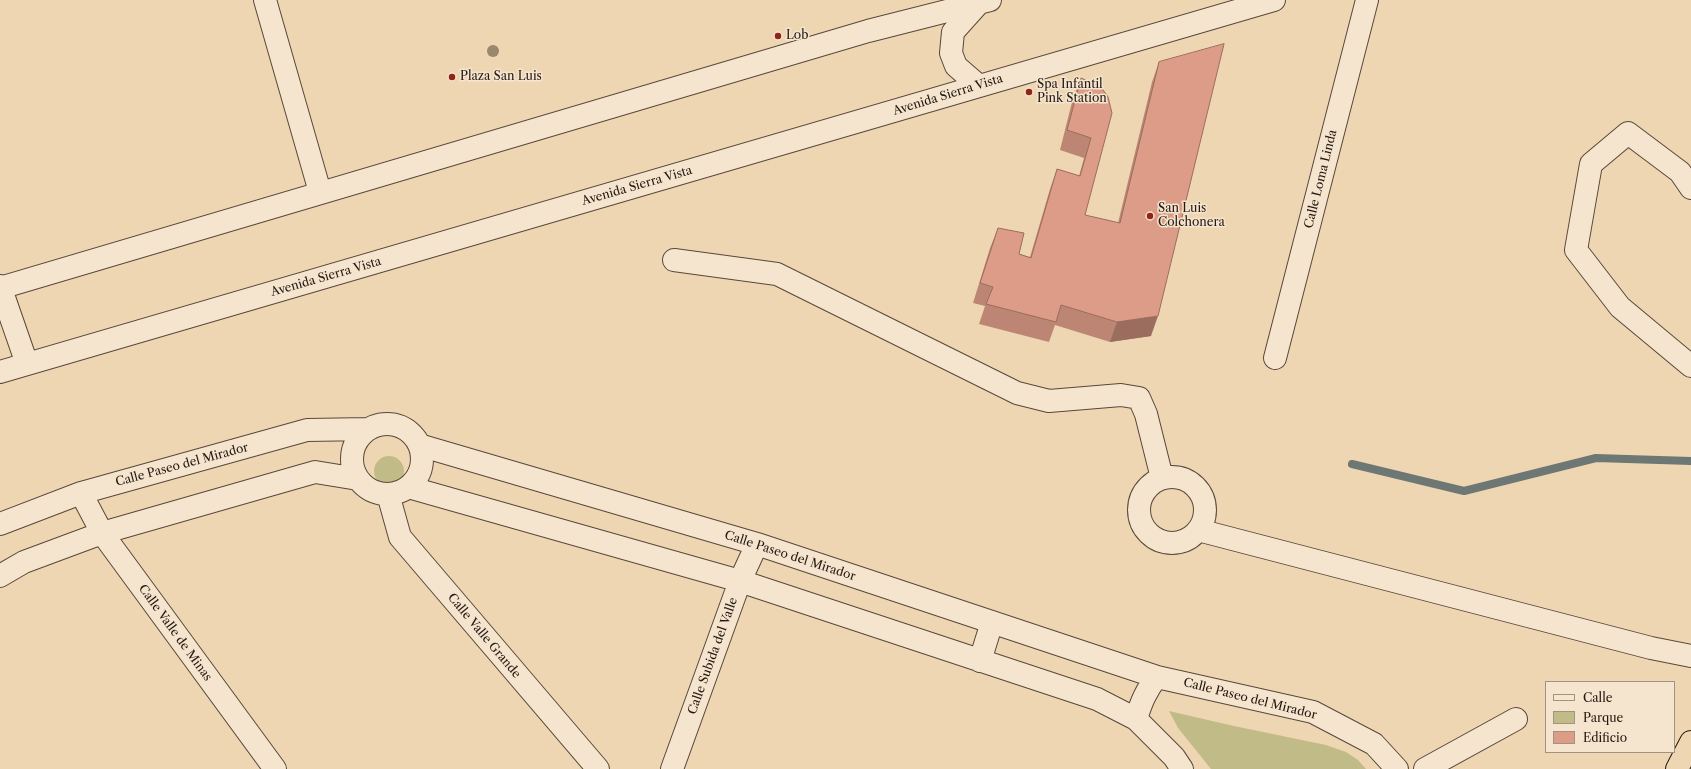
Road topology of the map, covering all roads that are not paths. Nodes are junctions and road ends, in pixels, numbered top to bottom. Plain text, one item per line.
1 (265, 0) edge
2 (1274, 0) edge
3 (1367, 0) edge
4 (984, 1) edge
5 (979, 86) junction
6 (1691, 188) edge
7 (320, 192) junction
8 (674, 260) dead end
9 (0, 287) edge
10 (1275, 358) dead end
11 (27, 364) junction
12 (1691, 366) edge
13 (0, 372) edge
14 (369, 429) junction
15 (419, 445) junction
16 (1162, 478) junction
17 (358, 479) junction
18 (408, 487) junction
19 (81, 493) junction
20 (388, 494) junction
21 (0, 524) edge
22 (1198, 530) junction
23 (102, 533) junction
24 (757, 544) junction
25 (0, 576) edge
26 (740, 581) junction
27 (992, 622) junction
28 (1691, 656) edge
29 (980, 661) junction
30 (1157, 677) junction
31 (1136, 719) junction
32 (1516, 719) dead end
33 (1691, 742) edge
34 (276, 769) edge
35 (598, 769) edge
36 (672, 769) edge
37 (1182, 769) edge
38 (1397, 769) edge
39 (1424, 769) edge
40 (1677, 769) edge

1 - 7 street
2 - 5 street, Avenida Sierra Vista
3 - 10 street, Calle Loma Linda
4 - 5 street
4 - 7 street
5 - 11 street, Avenida Sierra Vista
6 - 12 street
7 - 9 street
8 - 16 street
9 - 11 street
11 - 13 street, Avenida Sierra Vista
14 - 15 street
14 - 17 street
14 - 19 street, Calle Paseo del Mirador
15 - 18 street
15 - 24 street, Calle Paseo del Mirador
16 - 22 street
16 - 22 street
17 - 20 street
17 - 23 street
18 - 20 street
18 - 26 street
19 - 21 street, Calle Paseo del Mirador
19 - 23 street, Calle Valle de Minas
20 - 35 street, Calle Valle Grande
22 - 28 street
23 - 25 street
23 - 34 street, Calle Valle de Minas
24 - 26 street, Calle Subida del Valle
24 - 27 street, Calle Paseo del Mirador
26 - 29 street
26 - 36 street, Calle Subida del Valle
27 - 29 street
27 - 30 street, Calle Paseo del Mirador
29 - 31 street
30 - 31 street
30 - 38 street, Calle Paseo del Mirador
31 - 37 street
32 - 39 street
33 - 40 highway

